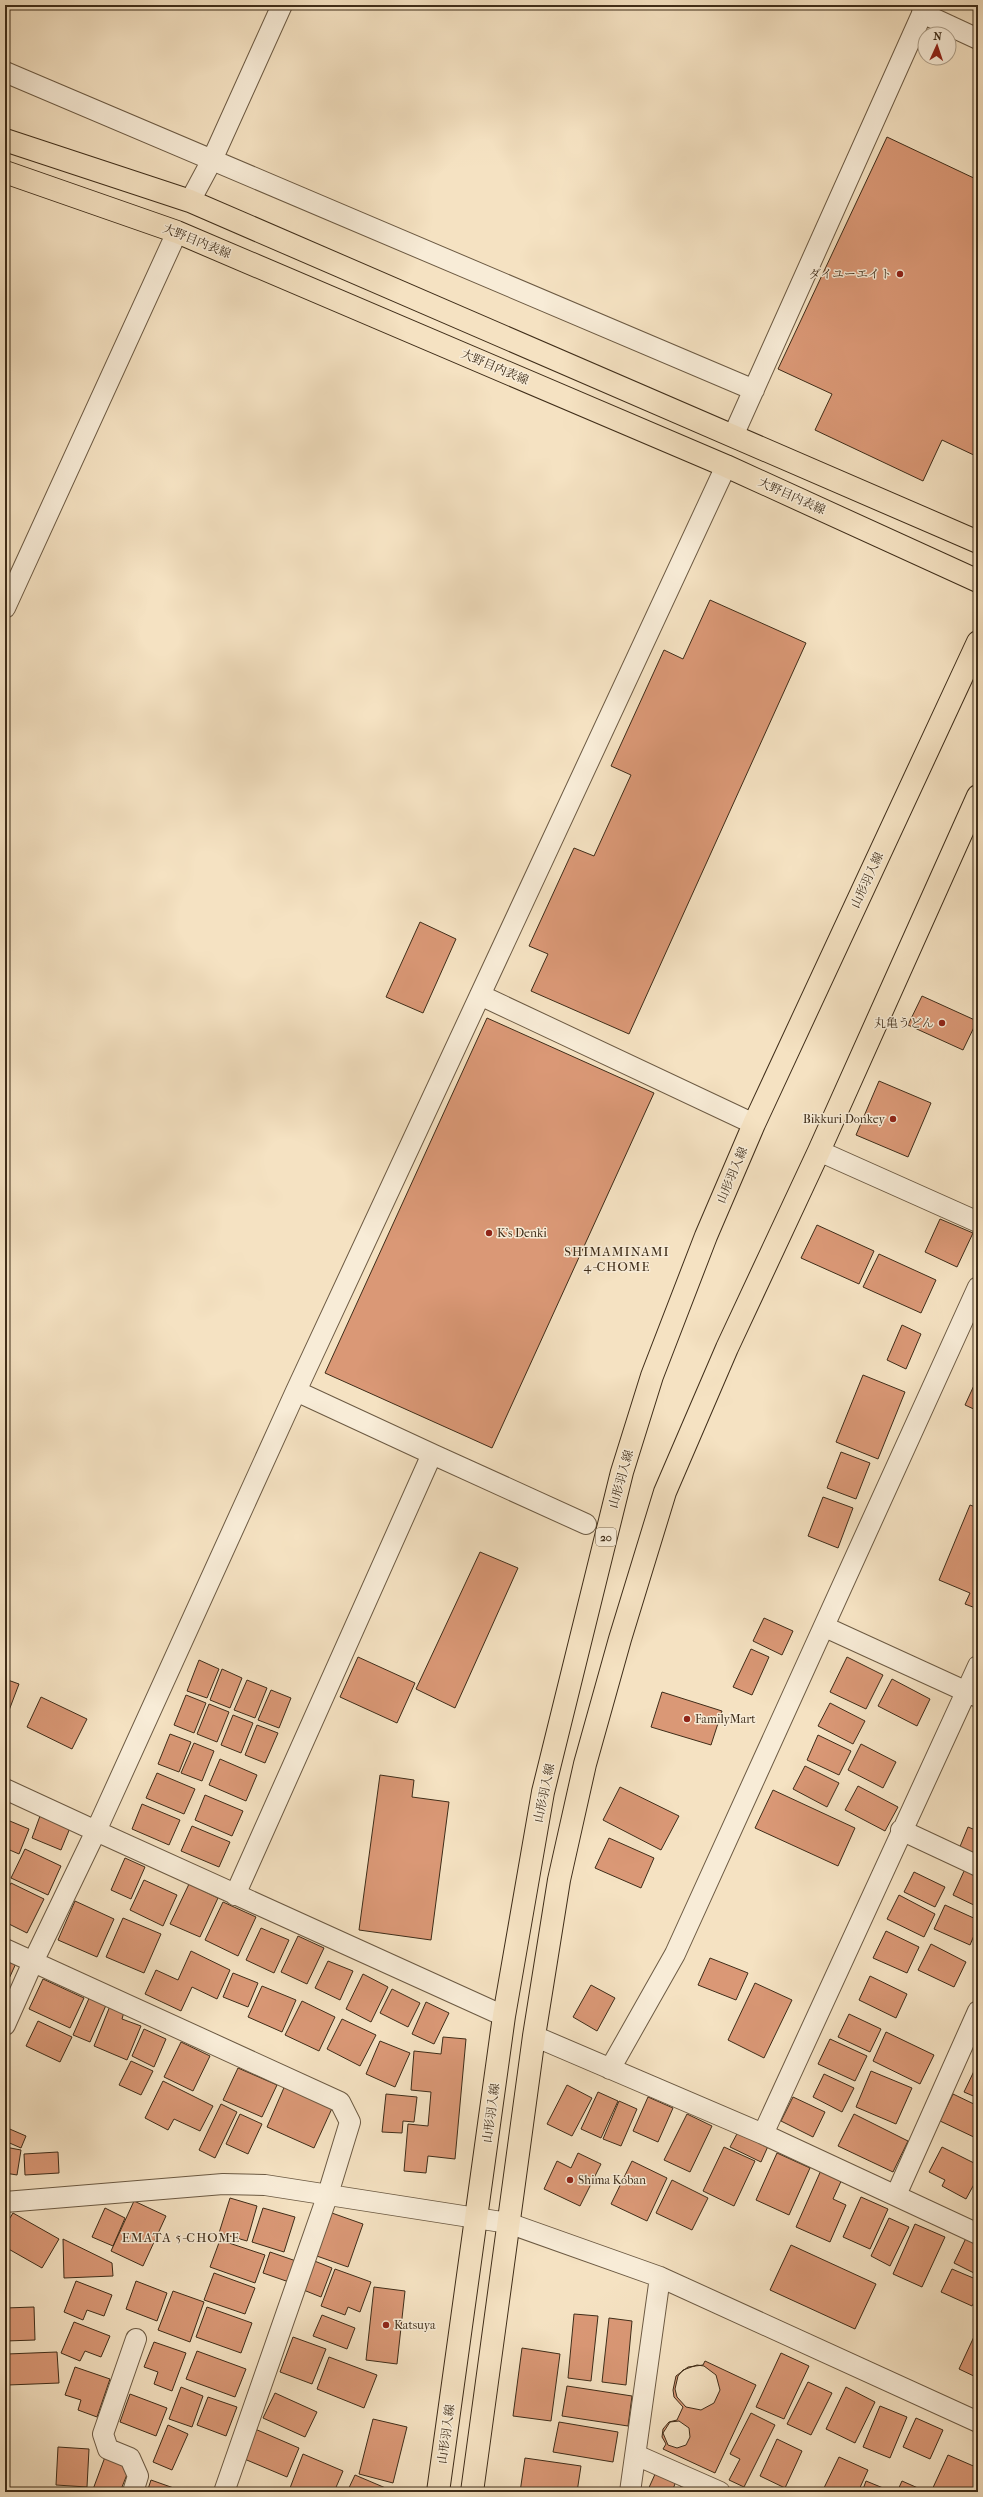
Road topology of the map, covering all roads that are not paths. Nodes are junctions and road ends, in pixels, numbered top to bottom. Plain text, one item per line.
1 (282, 5) edge
2 (924, 9) edge
3 (978, 39) edge
4 (5, 72) edge
5 (5, 140) edge
6 (212, 160) junction
7 (5, 172) edge
8 (190, 201) junction
9 (177, 232) junction
10 (754, 390) junction
11 (733, 436) junction
12 (726, 466) junction
13 (978, 542) edge
14 (978, 580) edge
15 (5, 608) edge
16 (978, 642) edge
17 (978, 796) edge
18 (480, 995) junction
19 (754, 1124) junction
20 (819, 1151) junction
21 (978, 1222) edge
22 (978, 1287) edge
23 (296, 1391) junction
24 (432, 1454) junction
25 (586, 1524) dead end
26 (825, 1627) junction
27 (978, 1666) edge
28 (972, 1694) edge
29 (5, 1789) edge
30 (901, 1830) junction
31 (96, 1831) junction
32 (978, 1866) edge
33 (235, 1895) junction
34 (5, 1949) edge
35 (33, 1962) junction
36 (978, 2011) edge
37 (504, 2016) junction
38 (5, 2025) edge
39 (534, 2036) junction
40 (610, 2068) junction
41 (763, 2134) junction
42 (328, 2194) junction
43 (896, 2195) junction
44 (5, 2202) edge
45 (477, 2217) junction
46 (508, 2223) junction
47 (978, 2234) edge
48 (660, 2277) junction
49 (136, 2338) dead end
50 (978, 2422) edge
51 (636, 2455) junction
52 (133, 2492) edge
53 (224, 2492) edge
54 (438, 2492) edge
55 (472, 2492) edge
56 (630, 2492) edge
57 (720, 2492) edge

1 - 6 street
2 - 3 street
2 - 10 street
4 - 6 street
5 - 8 main road
6 - 8 street
6 - 10 street
7 - 9 main road, 大野目内表線
8 - 11 main road
9 - 12 main road, 大野目内表線
9 - 15 street
10 - 11 street
11 - 13 main road
12 - 14 main road, 大野目内表線
12 - 18 street
16 - 19 main road, 山形羽入線 / 20
17 - 20 main road
18 - 19 street
18 - 23 street
19 - 37 main road, 山形羽入線 / 20
20 - 21 street
20 - 39 main road
22 - 26 street
23 - 24 street
23 - 31 street
24 - 25 street
24 - 33 street
26 - 28 street
26 - 40 street
27 - 28 street
28 - 30 street
29 - 31 street
30 - 32 street
30 - 41 street
31 - 33 street
31 - 35 street
33 - 37 street
34 - 35 street
35 - 38 street
35 - 42 street
36 - 43 street
37 - 45 main road, 山形羽入線 / 20
39 - 40 street
39 - 46 main road
40 - 41 street
41 - 43 street
42 - 44 street
42 - 45 street
42 - 53 street
43 - 47 street
45 - 46 street
45 - 54 main road, 山形羽入線 / 20
46 - 48 street
46 - 55 main road
48 - 50 street
48 - 51 street
49 - 52 street
51 - 56 street
51 - 57 street

